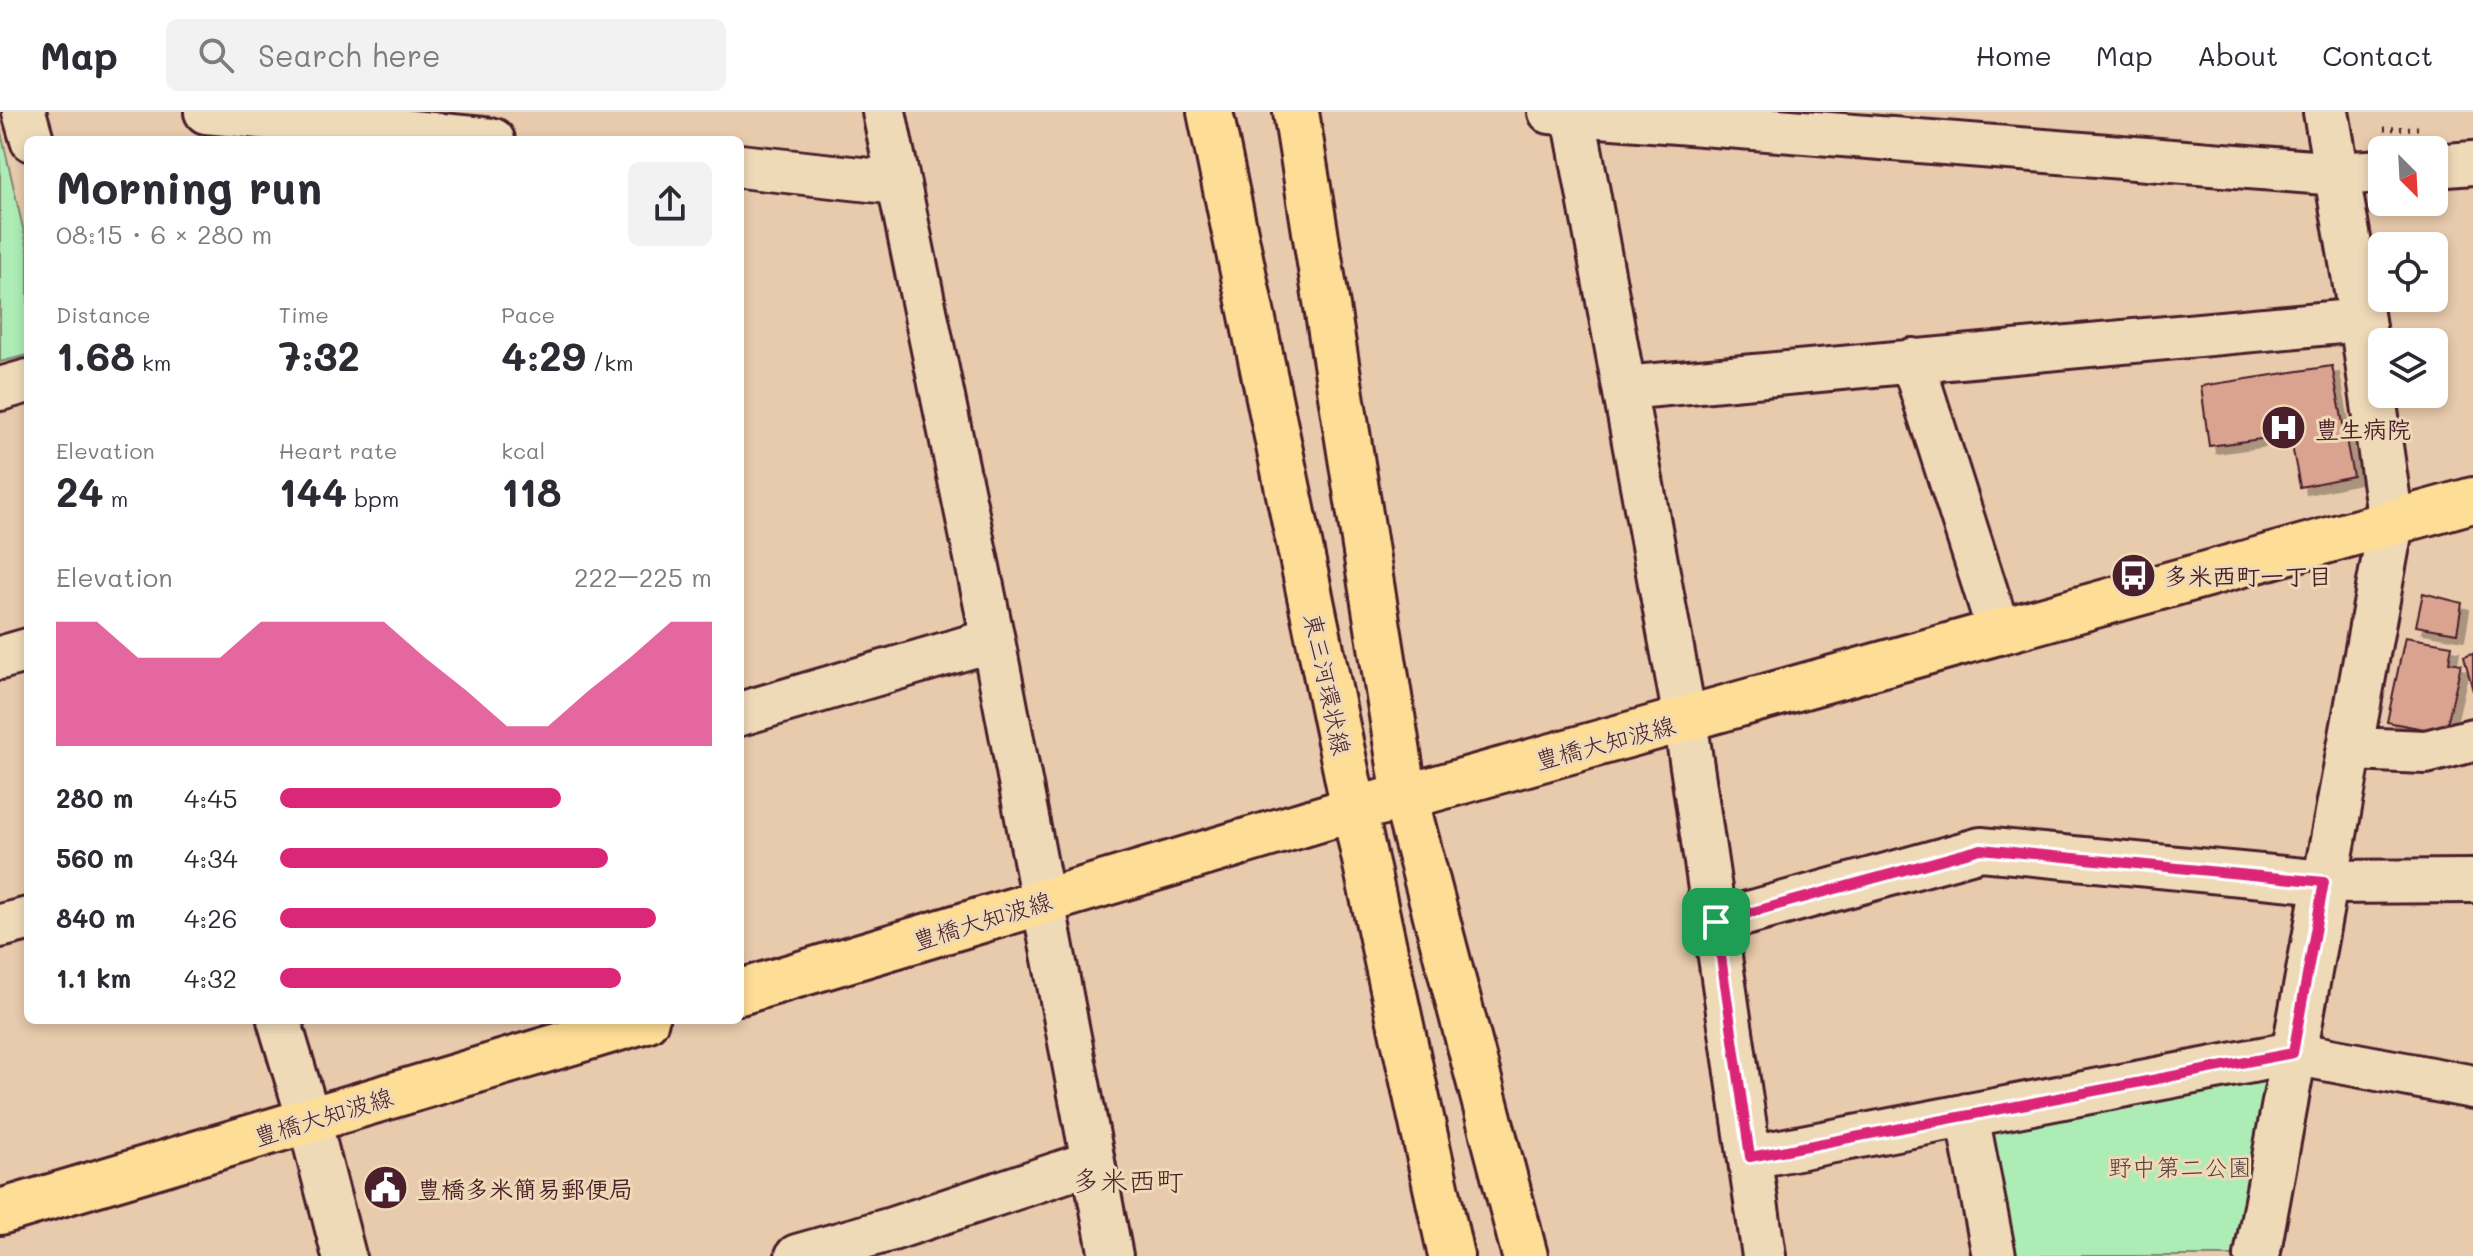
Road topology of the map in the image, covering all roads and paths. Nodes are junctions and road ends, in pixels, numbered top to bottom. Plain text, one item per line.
1 (24, 112) edge
2 (206, 112) edge
3 (884, 112) edge
4 (1210, 112) edge
5 (1296, 112) edge
6 (1562, 114) edge
7 (318, 131) edge
8 (31, 136) edge
9 (415, 136) edge
10 (2331, 143) edge
11 (2368, 163) edge
12 (2473, 163) edge
13 (2448, 165) edge
14 (744, 166) edge
15 (898, 183) junction
16 (2362, 320) junction
17 (1912, 360) junction
18 (24, 382) edge
19 (1624, 388) junction
20 (0, 389) edge
21 (2473, 500) edge
22 (2391, 523) junction
23 (1999, 632) junction
24 (993, 640) junction
25 (24, 651) edge
26 (0, 658) edge
27 (744, 702) edge
28 (1685, 719) junction
29 (2473, 740) edge
30 (2352, 749) junction
31 (1405, 797) junction
32 (1354, 809) junction
33 (2473, 881) edge
34 (2324, 882) junction
35 (1043, 902) junction
36 (24, 920) edge
37 (1716, 922) junction
38 (0, 926) edge
39 (744, 991) edge
40 (280, 1024) edge
41 (633, 1024) edge
42 (2293, 1053) junction
43 (2473, 1087) edge
44 (1967, 1115) junction
45 (309, 1120) junction
46 (1750, 1157) junction
47 (1093, 1162) junction
48 (0, 1212) edge
49 (894, 1242) edge
50 (344, 1256) edge
51 (797, 1256) edge
52 (1111, 1256) edge
53 (1451, 1256) edge
54 (1525, 1256) edge
55 (1764, 1256) edge
56 (1994, 1256) edge
57 (2257, 1256) edge

1 - 8 street
2 - 7 street
3 - 15 street
4 - 32 main road, 東三河環状線
5 - 31 main road
6 - 10 street
6 - 19 street
7 - 9 street
10 - 11 street
10 - 16 street
12 - 13 street
14 - 15 street
15 - 24 street
16 - 17 street
16 - 22 street
17 - 19 street
17 - 23 street
18 - 20 street
19 - 28 street
21 - 22 main road, 豊橋大知波線
22 - 23 main road, 豊橋大知波線
22 - 30 street
23 - 28 main road, 豊橋大知波線
24 - 27 street
24 - 35 street
25 - 26 street
28 - 31 main road, 豊橋大知波線
28 - 37 street
29 - 30 street
30 - 34 street
31 - 32 main road, 豊橋大知波線
31 - 54 main road
32 - 35 main road, 豊橋大知波線
32 - 53 main road, 東三河環状線
33 - 34 street
34 - 37 street
34 - 42 street
35 - 39 main road, 豊橋大知波線
35 - 47 street
36 - 38 street
37 - 46 street
40 - 45 street
41 - 45 main road, 豊橋大知波線
42 - 43 street
42 - 44 street
42 - 57 street
44 - 46 street
44 - 56 street
45 - 48 main road, 豊橋大知波線
45 - 50 street
46 - 55 street
47 - 49 street
47 - 52 street
49 - 51 street

